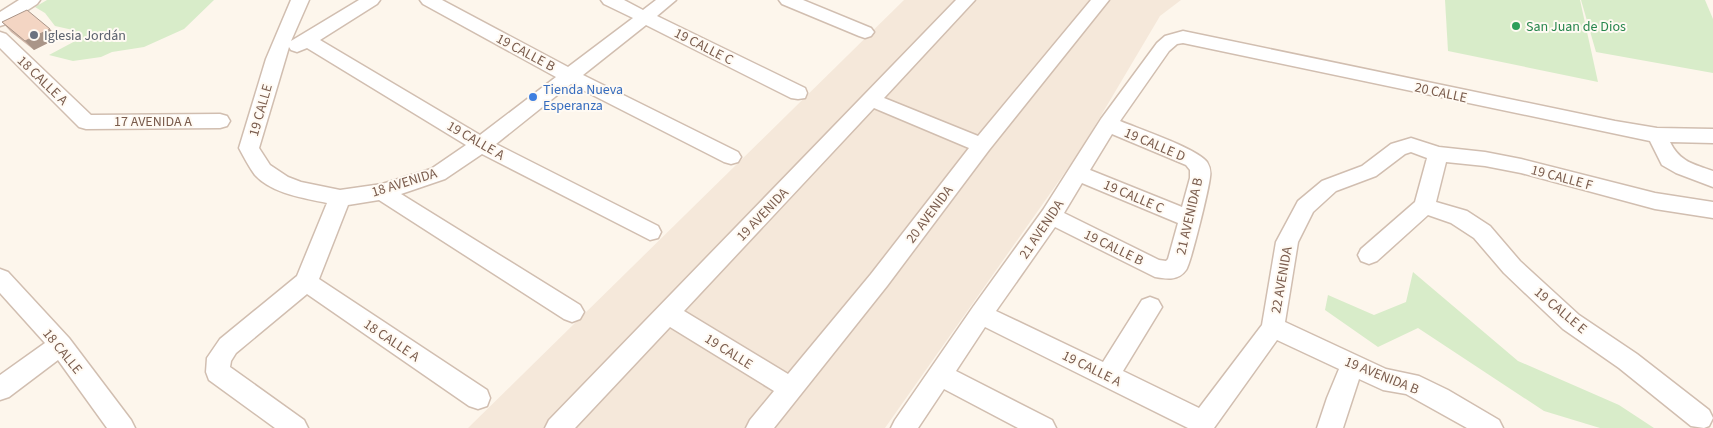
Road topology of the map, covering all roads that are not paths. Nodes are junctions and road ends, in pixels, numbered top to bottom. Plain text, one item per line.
1 (31, 0) edge
2 (300, 0) edge
3 (371, 0) edge
4 (429, 0) edge
5 (610, 0) edge
6 (667, 0) edge
7 (788, 0) edge
8 (966, 0) edge
9 (1100, 0) edge
10 (646, 17) junction
11 (0, 20) edge
12 (865, 32) dead end
13 (314, 36) junction
14 (1183, 37) joint
15 (0, 38) edge
16 (275, 59) junction
17 (570, 76) junction
18 (798, 93) dead end
19 (872, 100) junction
20 (220, 121) dead end
21 (86, 122) joint
22 (1108, 124) junction
23 (1657, 135) junction
24 (1707, 137) edge
25 (481, 145) junction
26 (982, 145) junction
27 (1411, 145) joint
28 (1438, 154) junction
29 (731, 157) dead end
30 (1200, 168) joint
31 (1078, 173) junction
32 (1713, 179) edge
33 (382, 192) junction
34 (340, 198) junction
35 (1424, 206) junction
36 (1713, 210) edge
37 (1051, 216) junction
38 (1190, 219) junction
39 (650, 232) dead end
40 (1369, 255) dead end
41 (1178, 264) joint
42 (0, 278) edge
43 (306, 282) junction
44 (1150, 307) dead end
45 (572, 312) dead end
46 (667, 313) junction
47 (981, 314) junction
48 (1273, 327) junction
49 (60, 345) junction
50 (1353, 364) junction
51 (940, 375) junction
52 (1108, 376) junction
53 (0, 389) edge
54 (791, 390) junction
55 (478, 398) dead end
56 (1700, 418) dead end
57 (1202, 425) edge
58 (122, 428) edge
59 (295, 428) edge
60 (558, 428) edge
61 (759, 428) edge
62 (904, 428) edge
63 (1043, 428) edge
64 (1330, 428) edge
65 (1490, 428) edge

1 - 11 street
2 - 16 street, 19 CALLE
3 - 13 street
4 - 17 street, 19 CALLE B
5 - 10 street, 19 CALLE C
6 - 10 street, 18 AVENIDA
7 - 12 street
8 - 19 street, 19 AVENIDA
9 - 26 street, 20 AVENIDA
10 - 17 street, 18 AVENIDA
10 - 18 street, 19 CALLE C
13 - 16 street
13 - 25 street, 19 CALLE A
14 - 22 street, 21 AVENIDA
14 - 23 street, 20 CALLE
15 - 21 street, 18 CALLE A
16 - 34 street, 19 CALLE
17 - 25 street, 18 AVENIDA
17 - 29 street, 19 CALLE B
19 - 26 street
19 - 46 street, 19 AVENIDA
20 - 21 street, 17 AVENIDA A
22 - 30 street, 19 CALLE D
22 - 31 street, 21 AVENIDA
23 - 24 street, 20 CALLE
23 - 32 street
25 - 33 street, 18 AVENIDA
25 - 39 street, 19 CALLE A
26 - 54 street, 20 AVENIDA
27 - 28 street, 19 CALLE F
27 - 48 street, 22 AVENIDA
28 - 35 street
28 - 36 street, 19 CALLE F
30 - 38 street, 21 AVENIDA B
31 - 37 street, 21 AVENIDA
31 - 38 street, 19 CALLE C
33 - 34 street, 18 AVENIDA
33 - 45 street
34 - 43 street
35 - 40 street
35 - 56 street, 19 CALLE E
37 - 41 street, 19 CALLE B
37 - 47 street, 21 AVENIDA
38 - 41 street, 21 AVENIDA B
42 - 49 street, 18 CALLE
43 - 55 street, 18 CALLE A
43 - 59 street
44 - 52 street
46 - 54 street, 19 CALLE
46 - 60 street, 19 AVENIDA
47 - 51 street, 21 AVENIDA
47 - 52 street, 19 CALLE A
48 - 50 street, 19 AVENIDA B
48 - 57 street, 22 AVENIDA
49 - 53 street
49 - 58 street, 18 CALLE
50 - 64 street
50 - 65 street, 19 AVENIDA B
51 - 62 street, 21 AVENIDA
51 - 63 street
52 - 57 street, 19 CALLE A
54 - 61 street, 20 AVENIDA

